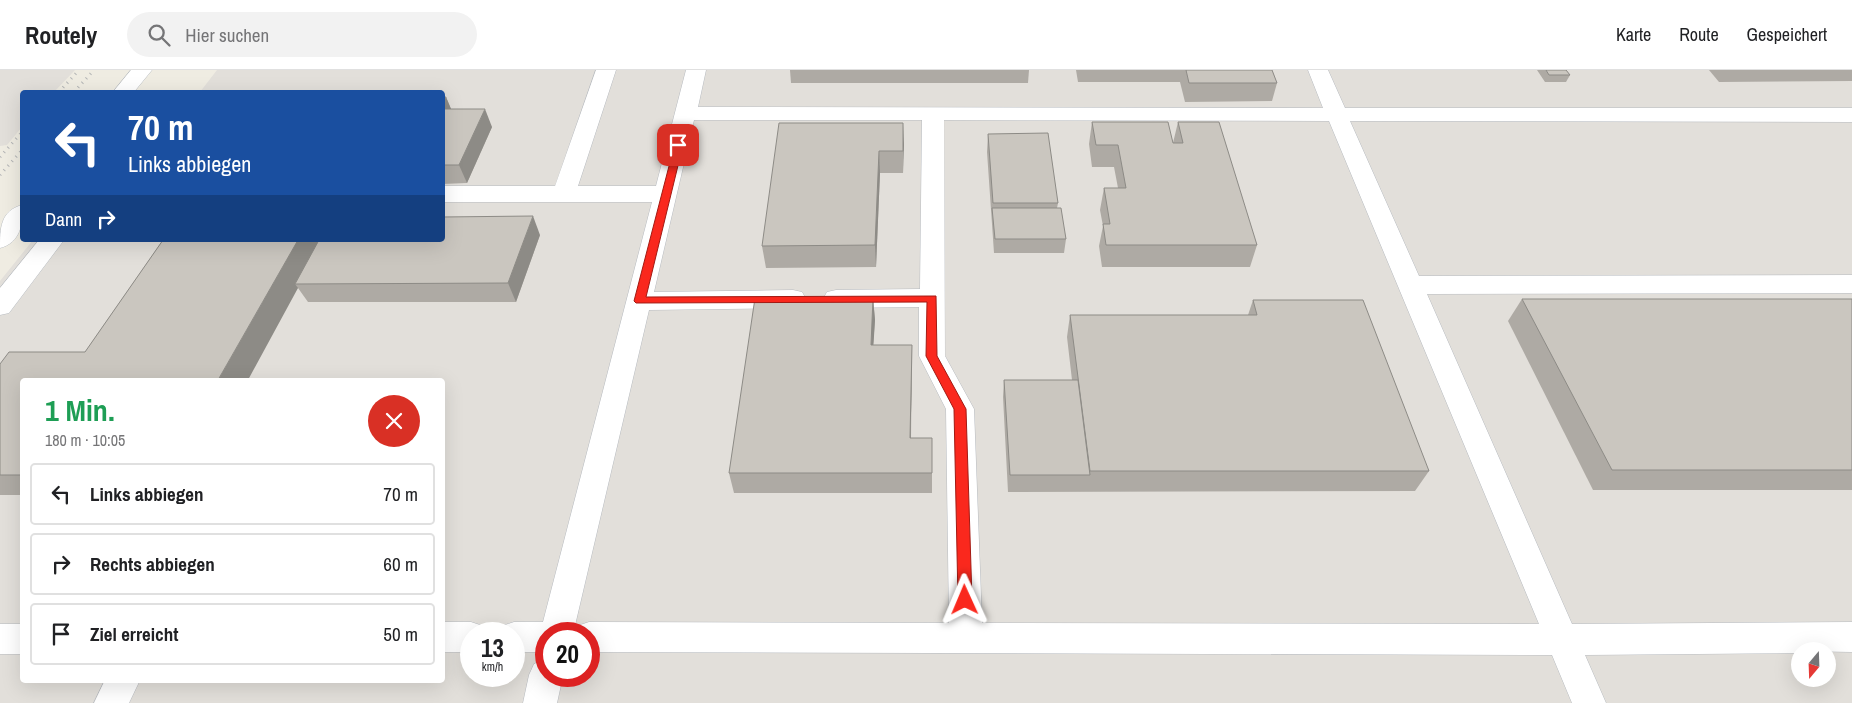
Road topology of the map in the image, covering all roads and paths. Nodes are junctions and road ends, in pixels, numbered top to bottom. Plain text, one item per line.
1 (142, 70) edge
2 (606, 70) edge
3 (696, 70) edge
4 (1318, 70) edge
5 (125, 90) edge
6 (686, 113) junction
7 (934, 113) junction
8 (1337, 114) junction
9 (1852, 115) edge
10 (445, 194) edge
11 (564, 194) junction
12 (666, 194) junction
13 (20, 215) edge
14 (0, 240) edge
15 (50, 242) edge
16 (1852, 284) edge
17 (1410, 285) junction
18 (932, 298) junction
19 (640, 301) junction
20 (0, 306) edge
21 (559, 622) edge
22 (445, 637) edge
23 (460, 637) edge
24 (600, 637) edge
25 (1852, 637) edge
26 (0, 639) edge
27 (20, 639) edge
28 (966, 639) junction
29 (1562, 640) junction
30 (121, 683) edge
31 (543, 687) edge
32 (111, 703) edge
33 (540, 703) edge
34 (1589, 703) edge

1 - 5 street
2 - 11 street
3 - 6 street
4 - 8 street
6 - 7 street
6 - 12 street
7 - 8 street
7 - 18 street
8 - 9 street
8 - 17 street
10 - 11 street
11 - 12 street
12 - 19 street
13 - 14 street
15 - 20 street
16 - 17 street
17 - 29 street
18 - 19 street
18 - 28 street
19 - 21 street
22 - 23 street
24 - 28 street
25 - 29 street
26 - 27 street
28 - 29 street
29 - 34 street
30 - 32 street
31 - 33 street

